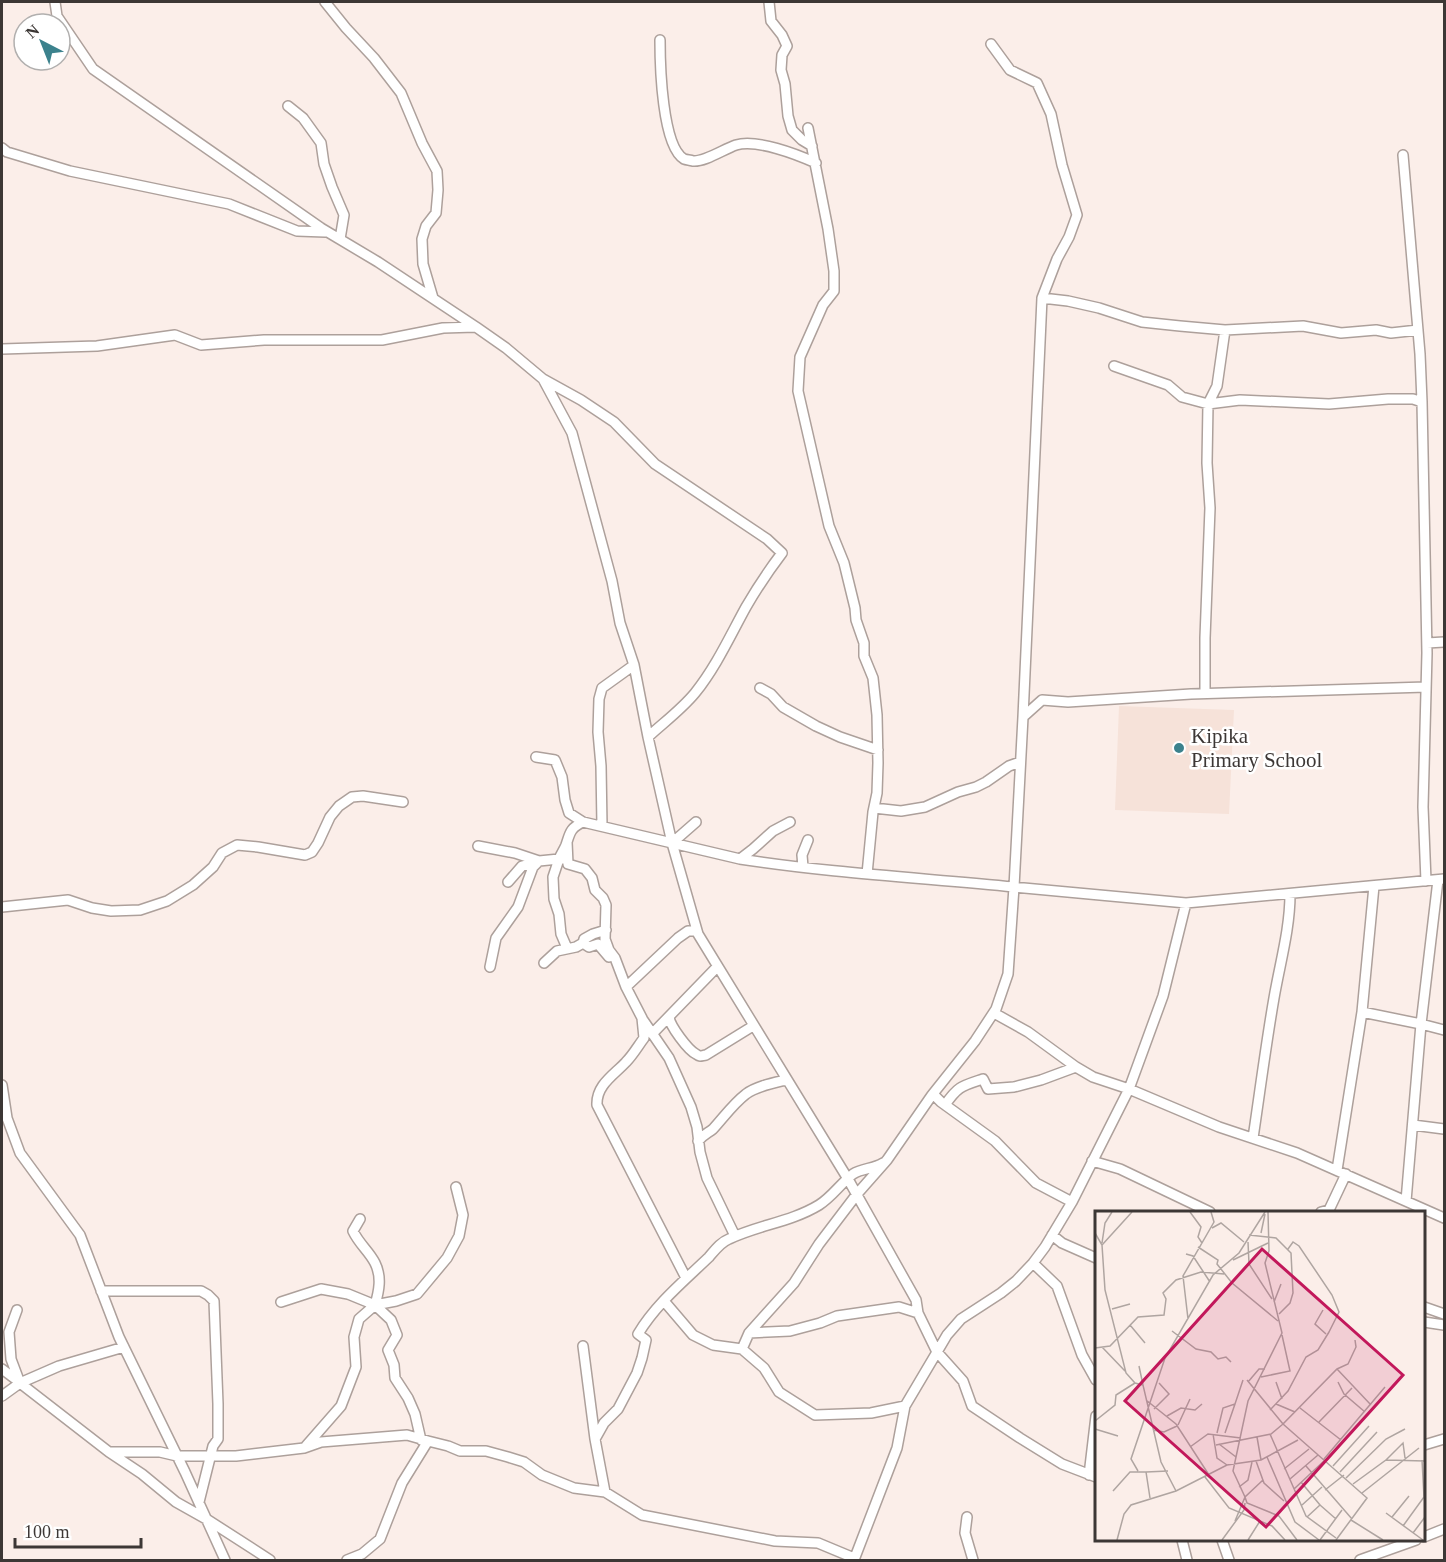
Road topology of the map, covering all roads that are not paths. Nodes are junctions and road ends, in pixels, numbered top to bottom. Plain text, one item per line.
1 (55, 2) edge
2 (325, 2) edge
3 (769, 2) edge
4 (660, 40) dead end
5 (991, 44) dead end
6 (288, 106) dead end
7 (808, 128) dead end
8 (812, 146) junction
9 (2, 148) edge
10 (1402, 156) dead end
11 (816, 163) junction
12 (327, 232) junction
13 (340, 239) junction
14 (432, 298) junction
15 (1042, 298) junction
16 (476, 327) junction
17 (1225, 330) junction
18 (1418, 330) junction
19 (2, 350) edge
20 (1114, 366) dead end
21 (543, 379) junction
22 (1422, 402) junction
23 (1208, 404) junction
24 (1444, 642) edge
25 (1427, 643) junction
26 (634, 665) junction
27 (1426, 687) junction
28 (760, 688) dead end
29 (1205, 693) junction
30 (1023, 717) junction
31 (648, 737) junction
32 (878, 750) junction
33 (536, 757) dead end
34 (1020, 762) junction
35 (403, 802) dead end
36 (874, 808) junction
37 (582, 822) junction
38 (696, 822) dead end
39 (790, 822) dead end
40 (602, 826) junction
41 (808, 840) dead end
42 (567, 842) junction
43 (672, 843) junction
44 (478, 846) dead end
45 (559, 859) junction
46 (740, 859) junction
47 (539, 861) junction
48 (568, 864) junction
49 (803, 867) junction
50 (867, 873) junction
51 (1441, 879) edge
52 (1426, 881) junction
53 (508, 882) dead end
54 (1014, 886) junction
55 (1374, 886) junction
56 (1290, 894) junction
57 (1186, 903) junction
58 (2, 907) edge
59 (606, 930) junction
60 (697, 931) junction
61 (583, 943) junction
62 (567, 948) junction
63 (615, 958) junction
64 (544, 963) dead end
65 (490, 967) dead end
66 (717, 967) junction
67 (626, 987) junction
68 (1362, 1011) junction
69 (994, 1013) junction
70 (669, 1017) junction
71 (642, 1018) junction
72 (1421, 1024) junction
73 (753, 1026) junction
74 (1444, 1030) edge
75 (652, 1034) junction
76 (1076, 1067) junction
77 (786, 1080) junction
78 (2, 1085) edge
79 (1129, 1089) junction
80 (933, 1094) junction
81 (945, 1105) junction
82 (1413, 1125) junction
83 (1444, 1129) edge
84 (1253, 1138) junction
85 (699, 1141) junction
86 (887, 1160) junction
87 (1092, 1161) junction
88 (1337, 1170) junction
89 (1347, 1174) junction
90 (848, 1179) junction
91 (456, 1187) dead end
92 (857, 1194) junction
93 (1406, 1201) junction
94 (1072, 1202) junction
95 (1208, 1211) edge
96 (1326, 1211) edge
97 (1444, 1218) edge
98 (360, 1219) dead end
99 (1052, 1235) junction
100 (735, 1236) junction
101 (1095, 1258) edge
102 (1033, 1263) junction
103 (686, 1278) junction
104 (101, 1291) junction
105 (664, 1301) junction
106 (281, 1302) dead end
107 (375, 1305) junction
108 (1425, 1307) edge
109 (16, 1310) dead end
110 (918, 1313) junction
111 (1444, 1314) edge
112 (1425, 1322) edge
113 (1444, 1325) edge
114 (749, 1333) junction
115 (583, 1346) dead end
116 (124, 1347) junction
117 (742, 1349) junction
118 (937, 1352) junction
119 (2, 1369) edge
120 (1095, 1378) edge
121 (20, 1383) junction
122 (2, 1396) edge
123 (905, 1406) junction
124 (1095, 1436) edge
125 (595, 1439) junction
126 (1444, 1439) edge
127 (424, 1441) junction
128 (1425, 1445) edge
129 (304, 1448) junction
130 (109, 1452) junction
131 (177, 1456) junction
132 (210, 1456) junction
133 (1093, 1476) edge
134 (605, 1492) junction
135 (199, 1502) junction
136 (967, 1517) dead end
137 (208, 1520) junction
138 (1444, 1529) edge
139 (1425, 1537) edge
140 (1182, 1541) edge
141 (1223, 1541) edge
142 (1412, 1541) edge
143 (1380, 1557) edge
144 (854, 1559) edge
145 (225, 1560) edge
146 (270, 1560) edge
147 (347, 1560) edge
148 (973, 1560) edge
149 (1186, 1560) edge
150 (1229, 1560) edge
151 (1360, 1560) edge

1 - 12 street
2 - 14 street
3 - 8 street
4 - 11 street
5 - 15 street
6 - 13 street
7 - 8 street
8 - 11 street
9 - 12 street
10 - 18 street
11 - 32 street
12 - 13 street
13 - 14 street
14 - 16 street
15 - 17 street
15 - 30 street
16 - 19 street
16 - 21 street
17 - 18 street
17 - 23 street
18 - 22 street
20 - 23 street
21 - 26 street
21 - 31 street
22 - 23 street
22 - 25 street
23 - 29 street
24 - 25 street
25 - 27 street
26 - 31 street
26 - 40 street
27 - 29 street
27 - 52 street
28 - 32 street
29 - 30 street
30 - 34 street
31 - 43 street
32 - 36 street
33 - 37 street
34 - 36 street
34 - 54 street
35 - 58 street
36 - 50 street
37 - 40 street
37 - 42 street
38 - 43 street
39 - 46 street
40 - 43 street
41 - 49 street
42 - 45 street
42 - 48 street
43 - 46 street
43 - 60 street
44 - 47 street
45 - 47 street
45 - 48 street
45 - 62 street
46 - 49 street
47 - 53 street
47 - 65 street
48 - 59 street
49 - 50 street
50 - 54 street
51 - 52 street
51 - 72 street
52 - 55 street
54 - 57 street
54 - 69 street
55 - 56 street
55 - 68 street
56 - 57 street
56 - 84 street
57 - 79 street
59 - 61 street
59 - 63 street
60 - 66 street
60 - 67 street
61 - 62 street
61 - 63 street
62 - 64 street
63 - 67 street
66 - 70 street
66 - 73 street
67 - 71 street
68 - 72 street
68 - 88 street
69 - 76 street
69 - 80 street
70 - 73 street
70 - 75 street
71 - 75 street
71 - 103 street
72 - 74 street
72 - 82 street
73 - 77 street
75 - 85 street
76 - 79 street
76 - 81 street
77 - 85 street
77 - 90 street
78 - 104 street
79 - 84 street
79 - 87 street
80 - 81 street
80 - 86 street
81 - 94 street
82 - 83 street
82 - 93 street
84 - 88 street
85 - 100 street
86 - 90 street
86 - 92 street
87 - 94 street
87 - 95 street
88 - 89 street
89 - 93 street
89 - 96 street
90 - 92 street
90 - 100 street
91 - 107 street
92 - 110 street
92 - 114 street
93 - 97 street
94 - 99 street
98 - 107 street
99 - 101 street
99 - 102 street
100 - 103 street
102 - 118 street
102 - 120 street
103 - 105 street
104 - 116 street
104 - 132 street
105 - 117 street
105 - 125 street
106 - 107 street
107 - 127 street
107 - 129 street
108 - 111 street
109 - 121 street
110 - 114 street
110 - 118 street
112 - 113 street
114 - 117 street
115 - 125 street
116 - 121 street
116 - 131 street
117 - 123 street
118 - 123 street
118 - 133 street
119 - 121 street
121 - 122 street
121 - 130 street
123 - 144 street
124 - 133 street
125 - 134 street
126 - 128 street
127 - 129 street
127 - 134 street
127 - 147 street
129 - 132 street
130 - 131 street
130 - 137 street
131 - 132 street
131 - 135 street
132 - 135 street
134 - 144 street
135 - 137 street
136 - 148 street
137 - 145 street
137 - 146 street
138 - 139 street
140 - 149 street
141 - 150 street
142 - 143 street
143 - 151 street

